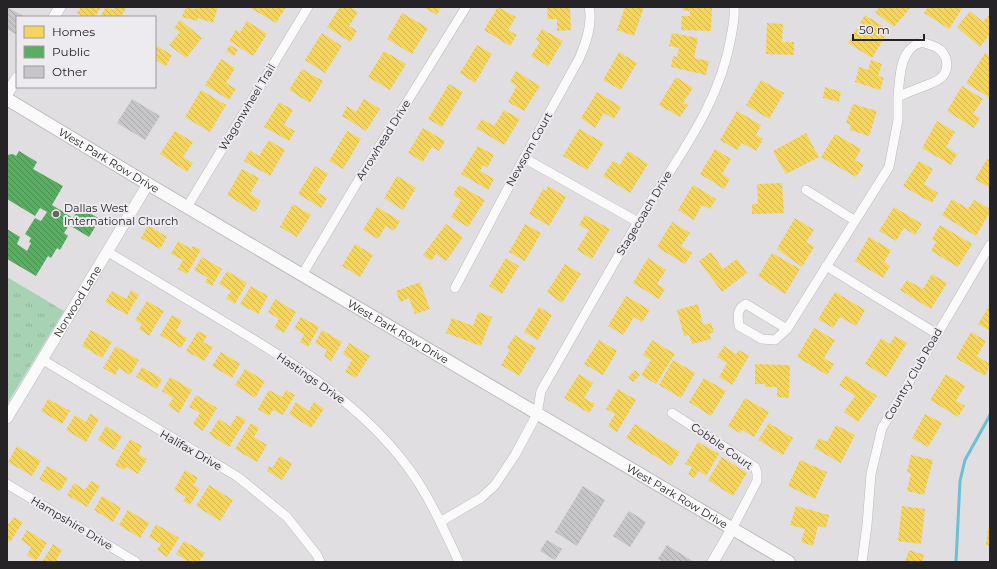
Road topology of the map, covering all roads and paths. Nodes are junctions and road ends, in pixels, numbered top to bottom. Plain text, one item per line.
1 (60, 7) edge
2 (308, 7) edge
3 (466, 7) edge
4 (589, 7) edge
5 (734, 7) edge
6 (55, 16) edge
7 (16, 80) edge
8 (7, 94) edge
9 (898, 97) junction
10 (7, 99) edge
11 (524, 158) junction
12 (148, 184) junction
13 (806, 190) dead end
14 (187, 207) junction
15 (854, 220) junction
16 (638, 222) junction
17 (990, 245) edge
18 (108, 252) junction
19 (826, 266) junction
20 (302, 274) junction
21 (455, 288) dead end
22 (787, 329) junction
23 (937, 334) junction
24 (43, 360) junction
25 (672, 412) dead end
26 (537, 414) junction
27 (7, 418) edge
28 (7, 484) edge
29 (440, 522) junction
30 (732, 529) junction
31 (136, 562) edge
32 (320, 562) edge
33 (459, 562) edge
34 (713, 562) edge
35 (789, 562) edge
36 (862, 562) edge

1 - 6 street
2 - 14 street, Wagonwheel Trail
3 - 20 street, Arrowhead Drive
4 - 11 street, Newsom Court
5 - 16 street, Stagecoach Drive
7 - 8 street
9 - 9 street
9 - 15 street
10 - 12 main road, West Park Row Drive
11 - 16 street
11 - 21 street, Newsom Court
12 - 14 main road, West Park Row Drive
12 - 18 street, Norwood Lane
13 - 15 street
14 - 20 main road, West Park Row Drive
15 - 19 street
16 - 26 street, Stagecoach Drive
17 - 23 street, Country Club Road
18 - 24 street, Norwood Lane
18 - 29 street, Hastings Drive
19 - 22 street
19 - 23 street
20 - 26 main road, West Park Row Drive
22 - 22 street
23 - 36 street, Country Club Road
24 - 27 street, Norwood Lane
24 - 32 street, Halifax Drive
25 - 30 street, Cobble Court
26 - 29 street, Stagecoach Drive
26 - 30 main road, West Park Row Drive
28 - 31 street, Hampshire Drive
29 - 33 street, Hastings Drive
30 - 34 street
30 - 35 main road, West Park Row Drive

